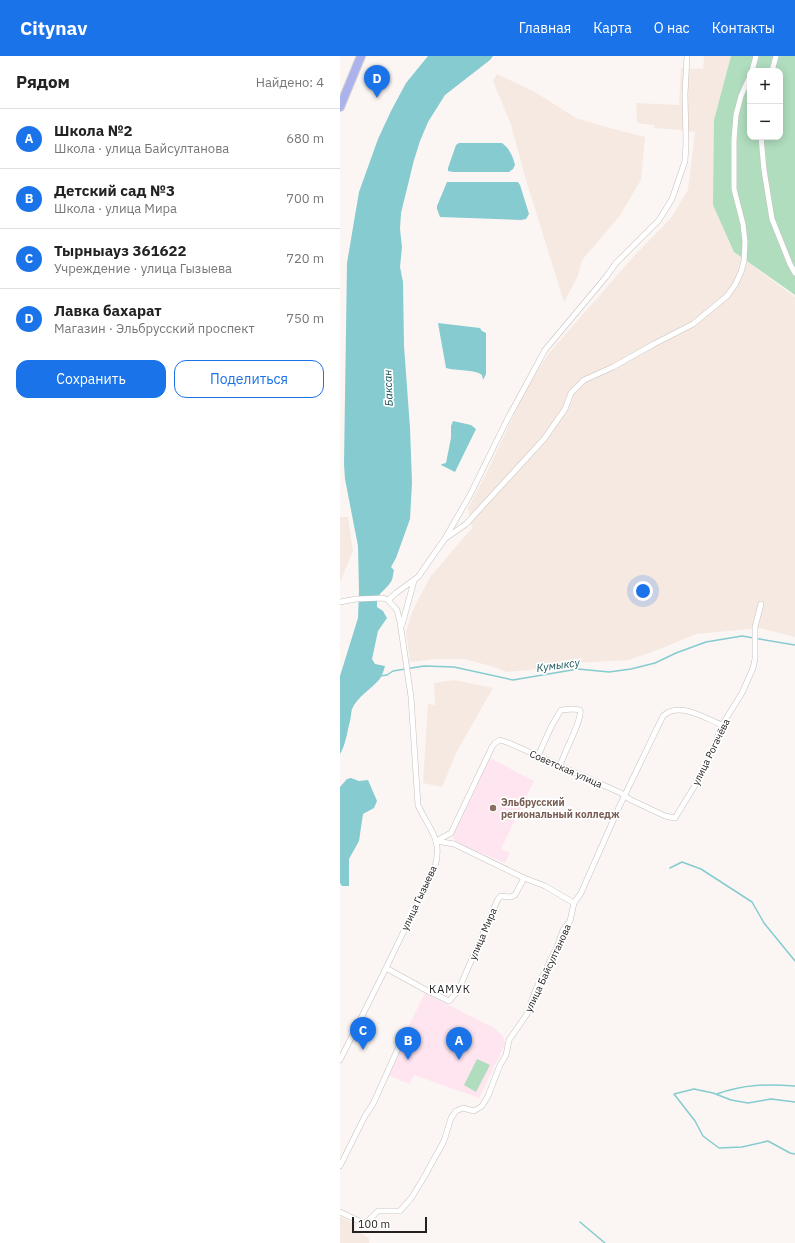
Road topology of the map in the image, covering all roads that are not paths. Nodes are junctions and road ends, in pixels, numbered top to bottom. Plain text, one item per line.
1 (361, 56) edge
2 (687, 56) edge
3 (756, 56) edge
4 (776, 56) edge
5 (753, 68) edge
6 (773, 68) edge
7 (747, 83) edge
8 (341, 102) edge
9 (761, 140) edge
10 (795, 273) edge
11 (444, 540) junction
12 (414, 580) junction
13 (386, 599) junction
14 (340, 602) edge
15 (761, 604) dead end
16 (401, 628) junction
17 (722, 725) junction
18 (538, 756) junction
19 (560, 766) junction
20 (625, 795) junction
21 (676, 815) joint
22 (436, 841) junction
23 (524, 878) junction
24 (574, 903) junction
25 (386, 968) junction
26 (400, 1044) dead end
27 (340, 1060) edge
28 (340, 1166) edge
29 (340, 1212) edge

1 - 8 main road
2 - 11 street
3 - 5 street
4 - 6 street
7 - 11 street
9 - 10 street
11 - 12 street
12 - 13 street
12 - 16 street
13 - 14 street
13 - 16 street
15 - 17 street, улица Рогачёва
16 - 22 street
17 - 20 street, улица Байсултанова
17 - 21 street, улица Рогачёва
18 - 19 street, Советская улица
18 - 19 street
18 - 22 street, Советская улица
19 - 20 street, Советская улица
20 - 21 street, Советская улица
20 - 24 street, улица Байсултанова
22 - 23 street
22 - 25 street, улица Гызыева
23 - 24 street
23 - 25 street, улица Мира
24 - 29 street, улица Байсултанова
25 - 27 street, улица Гызыева
26 - 28 street

